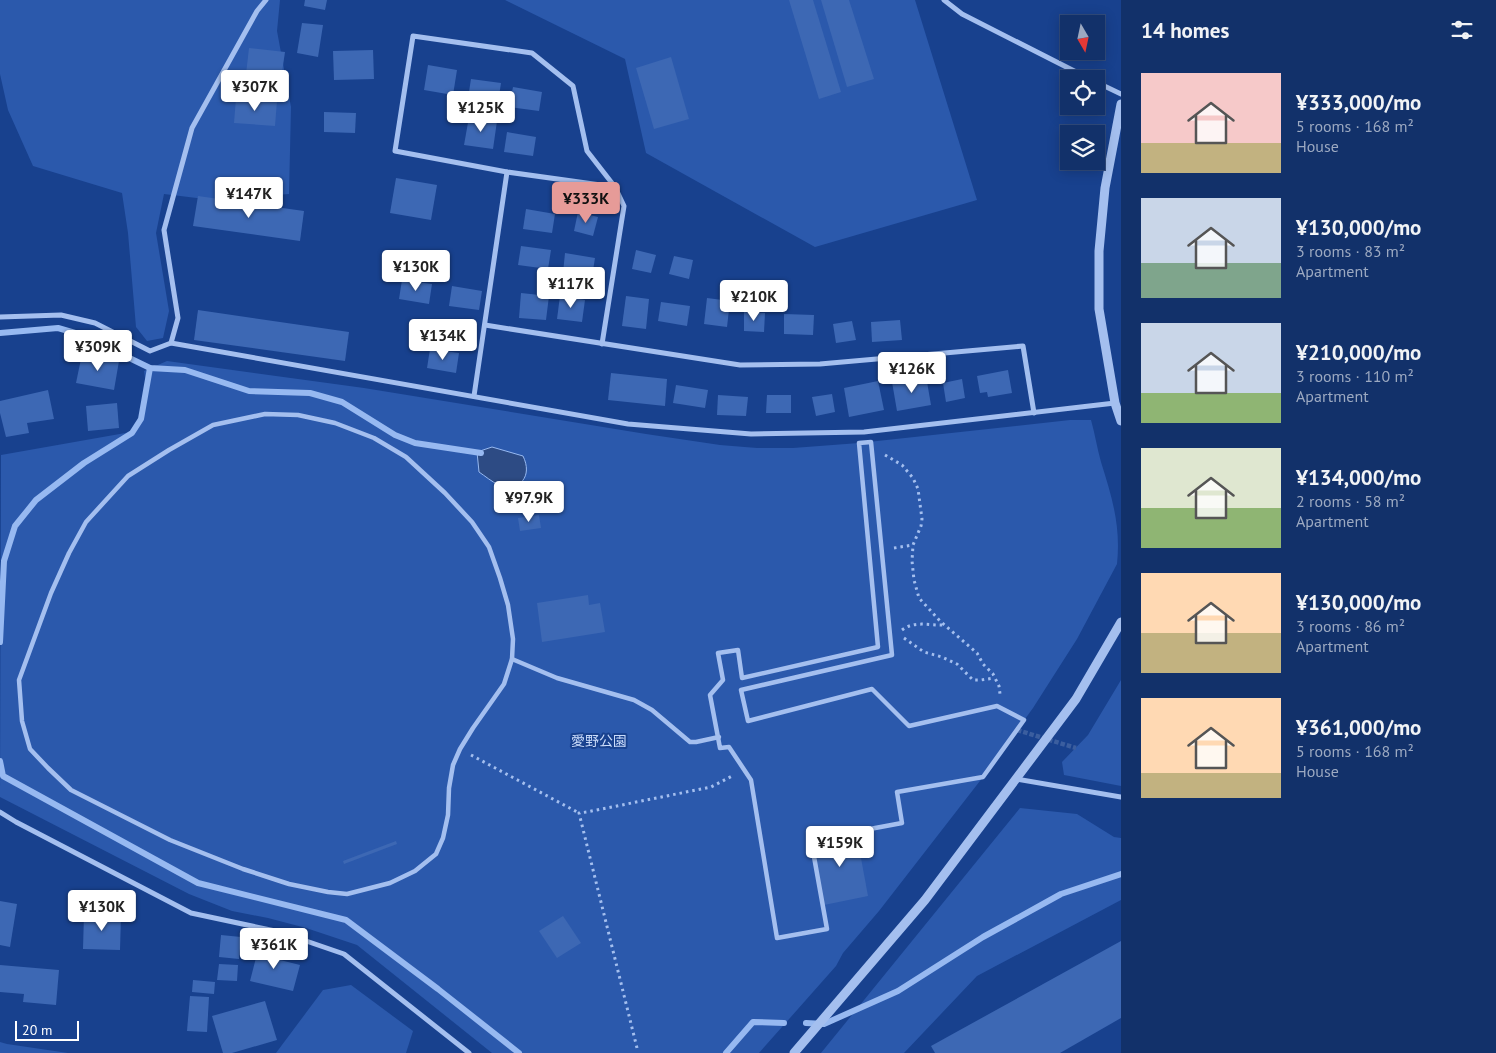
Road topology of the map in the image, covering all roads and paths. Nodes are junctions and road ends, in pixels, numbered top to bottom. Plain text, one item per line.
1 (266, 0) edge
2 (944, 0) edge
3 (1072, 70) edge
4 (1105, 86) edge
5 (1121, 94) edge
6 (1121, 104) edge
7 (507, 172) junction
8 (615, 187) junction
9 (0, 317) edge
10 (485, 325) junction
11 (171, 342) junction
12 (602, 344) junction
13 (474, 396) junction
14 (1116, 403) junction
15 (1034, 413) junction
16 (1121, 421) edge
17 (872, 453) junction
18 (913, 545) junction
19 (882, 550) junction
20 (1121, 622) edge
21 (946, 625) junction
22 (512, 659) junction
23 (994, 678) junction
24 (1000, 708) junction
25 (718, 738) junction
26 (460, 749) junction
27 (744, 770) junction
28 (1016, 779) junction
29 (1121, 797) edge
30 (0, 812) edge
31 (579, 813) junction
32 (637, 1048) dead end
33 (469, 1053) edge
34 (794, 1053) edge

1 - 11 street
2 - 3 street
4 - 5 street
6 - 14 street
7 - 8 street
7 - 8 street
7 - 10 street
8 - 12 street
9 - 11 street
10 - 12 street
10 - 13 street
11 - 13 street
12 - 15 street
13 - 15 street
14 - 15 street
14 - 16 street
17 - 18 path
17 - 19 street
17 - 25 street
18 - 19 path
18 - 21 path
19 - 24 street
20 - 28 street
21 - 23 path
21 - 23 path
22 - 25 street
22 - 26 street
22 - 26 street
23 - 24 path
24 - 27 street
25 - 27 street
26 - 31 path
27 - 31 path
28 - 29 street
28 - 34 street
30 - 33 street
31 - 32 path

